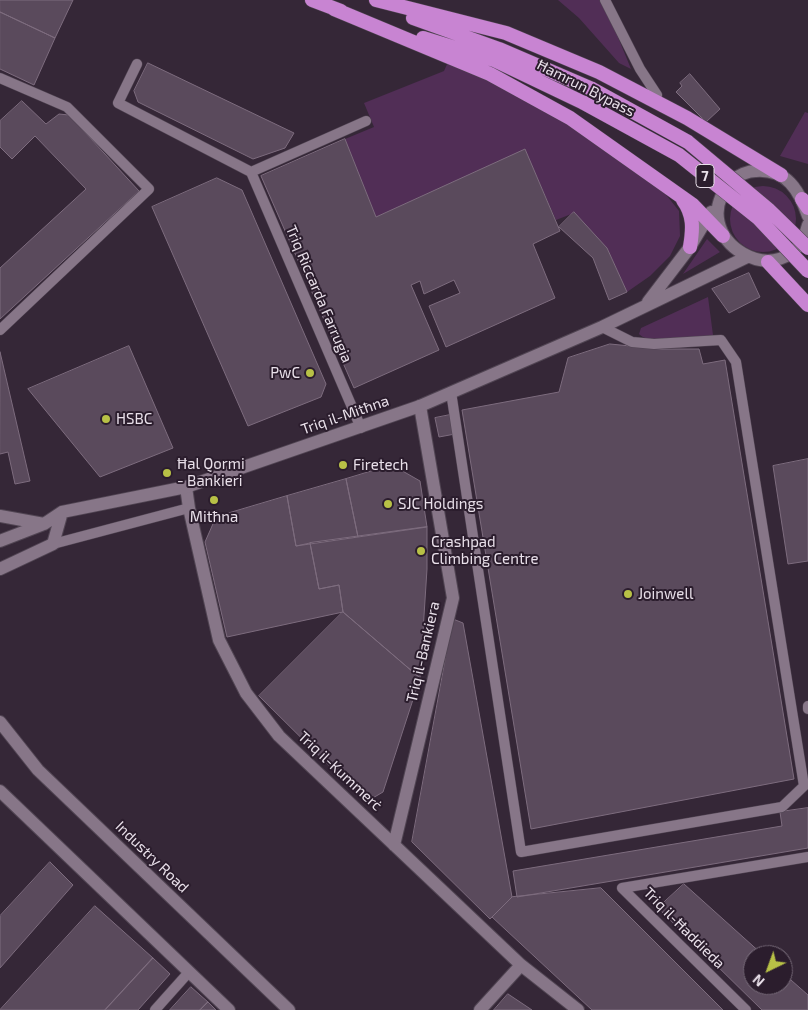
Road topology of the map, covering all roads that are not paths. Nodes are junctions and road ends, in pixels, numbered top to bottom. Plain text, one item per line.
1 (312, 0) edge
2 (366, 0) edge
3 (376, 0) edge
4 (605, 0) edge
5 (334, 9) junction
6 (137, 64) dead end
7 (0, 78) edge
8 (653, 100) junction
9 (366, 121) dead end
10 (251, 172) junction
11 (781, 175) junction
12 (794, 186) junction
13 (808, 186) edge
14 (724, 190) junction
15 (678, 194) junction
16 (805, 203) edge
17 (808, 216) edge
18 (707, 219) junction
19 (808, 225) edge
20 (724, 236) junction
21 (808, 242) edge
22 (690, 247) junction
23 (808, 248) edge
24 (794, 252) junction
25 (747, 257) junction
26 (768, 262) junction
27 (808, 271) edge
28 (645, 305) junction
29 (808, 306) edge
30 (602, 327) junction
31 (0, 330) edge
32 (451, 392) junction
33 (420, 406) junction
34 (360, 428) junction
35 (186, 487) junction
36 (189, 508) junction
37 (62, 512) junction
38 (0, 516) edge
39 (44, 524) junction
40 (0, 541) edge
41 (53, 544) junction
42 (0, 568) edge
43 (0, 722) edge
44 (0, 791) edge
45 (394, 845) junction
46 (808, 857) edge
47 (521, 965) junction
48 (189, 972) junction
49 (155, 1010) edge
50 (229, 1010) edge
51 (289, 1010) edge
52 (480, 1010) edge
53 (578, 1010) edge
54 (746, 1010) edge

1 - 5 highway, Ħamrun Bypass / 7
2 - 23 highway, Ħamrun Bypass / 7, bridge
3 - 8 highway
4 - 8 lane
5 - 15 highway
5 - 27 highway, Ħamrun Bypass / 7, bridge
6 - 10 lane
7 - 31 lane
8 - 11 highway
9 - 10 lane
10 - 34 lane, Triq Riccarda Farrugia
11 - 12 street
11 - 14 street, Triq il-Mitħna
12 - 13 street
12 - 16 street
14 - 18 street, Triq il-Mitħna
14 - 20 street
15 - 18 highway
15 - 22 highway
16 - 17 street
18 - 20 highway
18 - 22 street, Triq il-Mitħna
19 - 24 street
20 - 25 street
21 - 24 street
22 - 28 street, Triq il-Mitħna
24 - 26 street
25 - 26 street
25 - 28 street, Triq il-Mitħna
26 - 29 highway
28 - 30 street, Triq il-Mitħna
30 - 32 street, Triq il-Mitħna
30 - 32 lane
32 - 33 street, Triq il-Mitħna
33 - 34 street, Triq il-Mitħna
33 - 45 street, Triq il-Bankiera
34 - 35 street, Triq il-Mitħna
35 - 36 street, Triq il-Kummerċ
35 - 37 street, Triq il-Mitħna
36 - 41 lane
36 - 45 street, Triq il-Kummerċ
37 - 39 street, Triq il-Mitħna
37 - 41 street
38 - 39 street
39 - 40 street, Triq il-Mitħna
41 - 42 street
43 - 51 street, Industry Road
44 - 48 street
45 - 47 street, Triq il-Kummerċ
46 - 54 lane, Triq il-Ħaddieda
47 - 52 street
47 - 53 street, Triq il-Kummerċ
48 - 49 lane
48 - 50 street

